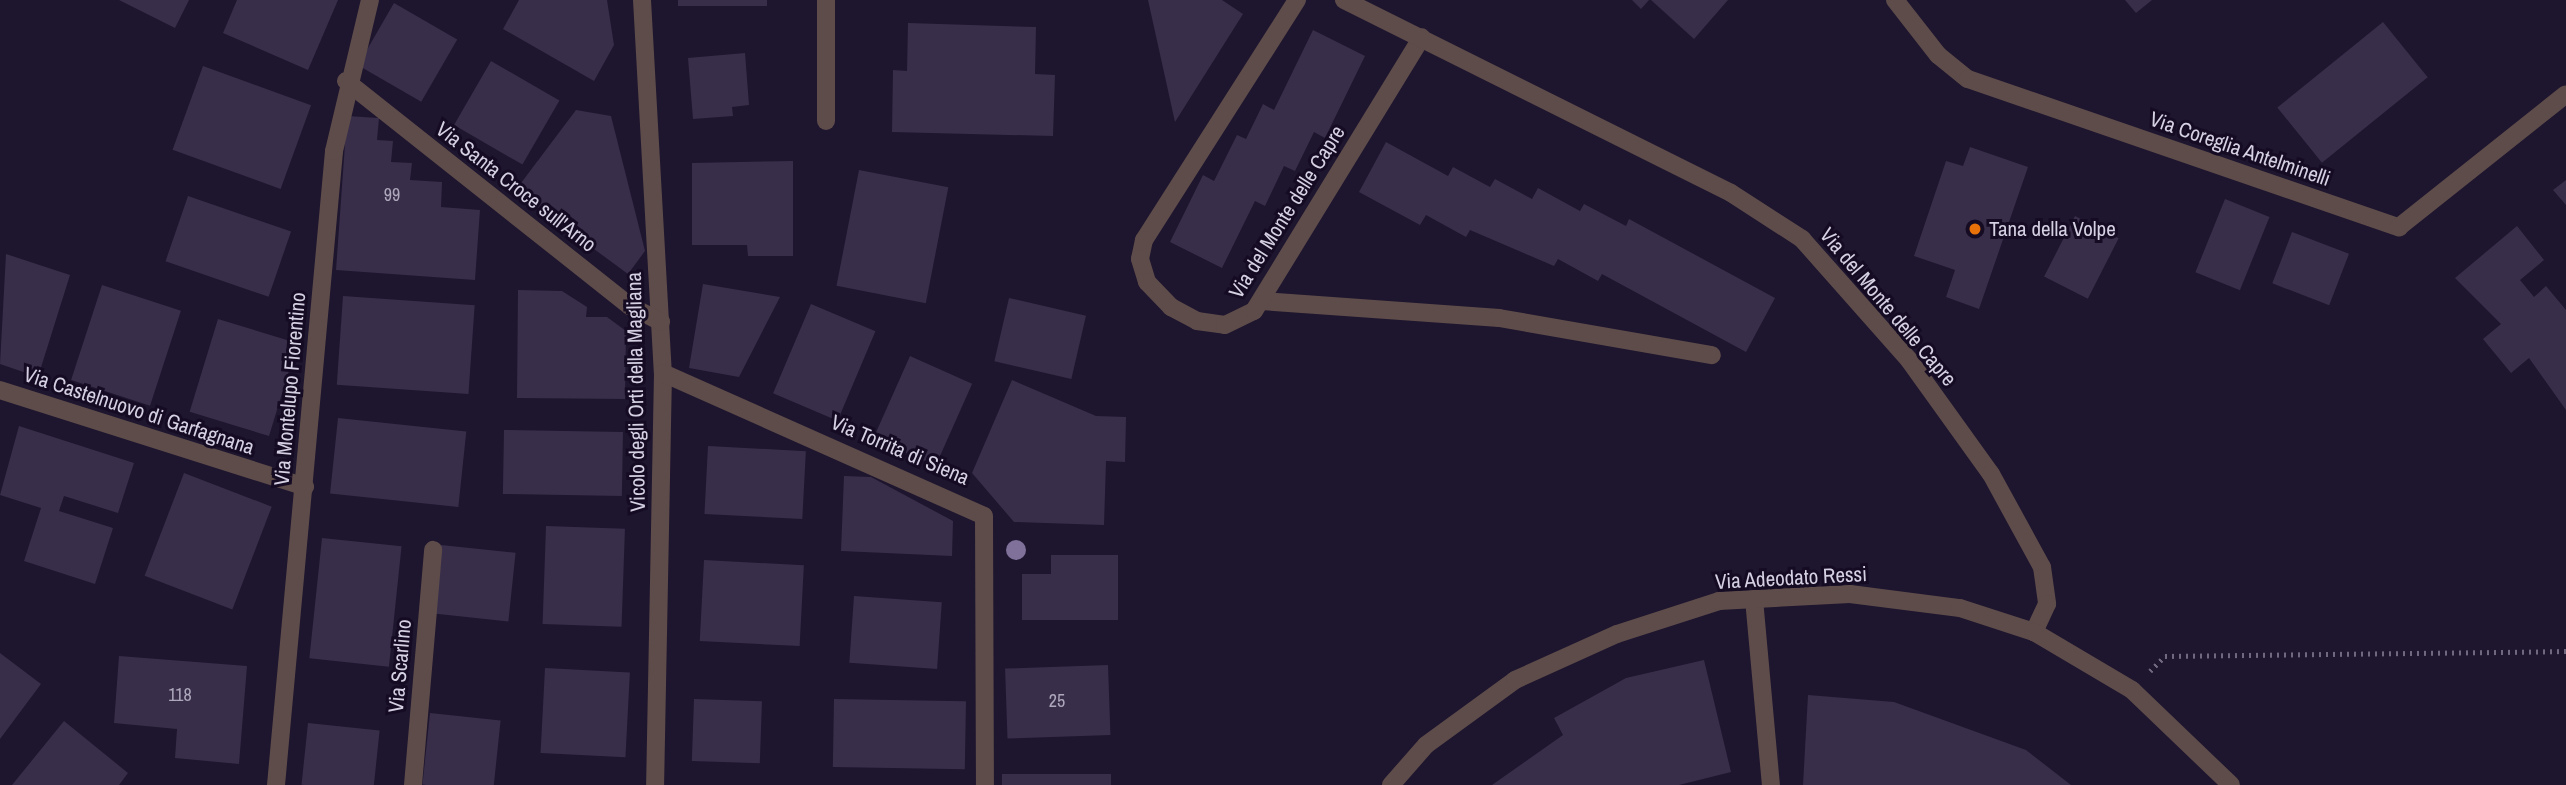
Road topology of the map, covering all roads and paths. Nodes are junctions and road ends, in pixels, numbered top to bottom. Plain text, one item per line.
1 (370, 0) edge
2 (642, 0) edge
3 (826, 0) edge
4 (1297, 0) edge
5 (1344, 0) edge
6 (1895, 0) edge
7 (1422, 37) junction
8 (346, 81) junction
9 (2566, 94) edge
10 (826, 121) dead end
11 (1261, 301) junction
12 (661, 322) junction
13 (1712, 355) dead end
14 (663, 373) junction
15 (0, 390) edge
16 (305, 487) junction
17 (433, 550) dead end
18 (1754, 599) junction
19 (2034, 632) junction
20 (2566, 651) edge
21 (2132, 690) junction
22 (276, 785) edge
23 (413, 785) edge
24 (655, 785) edge
25 (985, 785) edge
26 (1391, 785) edge
27 (1771, 785) edge
28 (2231, 785) edge

1 - 8 street, Via Montelupo Fiorentino
2 - 12 street, Vicolo degli Orti della Magliana
3 - 10 street
4 - 11 street, Via del Monte delle Capre
5 - 7 street, Via del Monte delle Capre
6 - 9 street, Via Coreglia Antelminelli
7 - 11 street, Via del Monte delle Capre
7 - 19 street, Via del Monte delle Capre
8 - 12 street, Via Santa Croce sull'Arno
8 - 16 street, Via Montelupo Fiorentino
11 - 13 street
12 - 14 street, Vicolo degli Orti della Magliana
14 - 24 street, Vicolo degli Orti della Magliana
14 - 25 street, Via Torrita di Siena
15 - 16 street, Via Castelnuovo di Garfagnana
16 - 22 street, Via Montelupo Fiorentino
17 - 23 street, Via Scarlino
18 - 19 street, Via Adeodato Ressi
18 - 26 street, Via Adeodato Ressi
18 - 27 street
19 - 21 street, Via Adeodato Ressi
20 - 21 path
21 - 28 street, Via Adeodato Ressi

